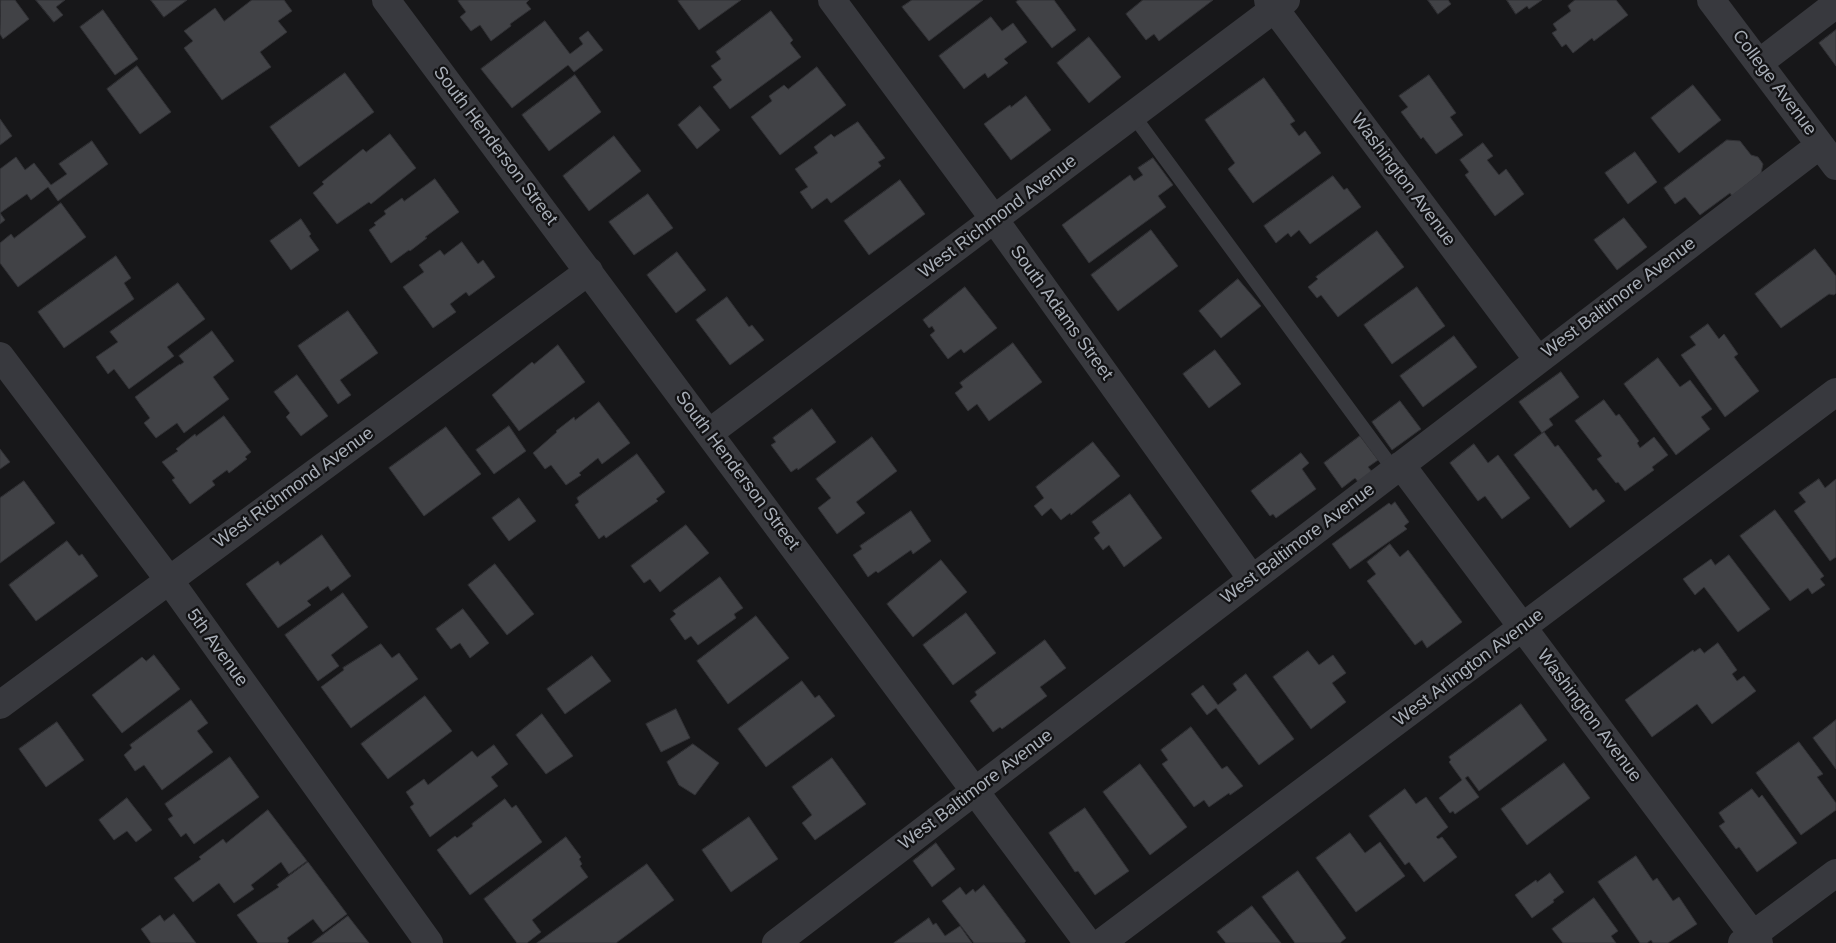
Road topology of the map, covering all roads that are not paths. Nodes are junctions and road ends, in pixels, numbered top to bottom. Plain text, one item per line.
1 (387, 0) edge
2 (832, 0) edge
3 (1711, 0) edge
4 (1276, 3) edge
5 (1836, 4) edge
6 (1759, 63) junction
7 (1133, 115) junction
8 (1820, 144) junction
9 (1836, 166) edge
10 (994, 219) junction
11 (589, 271) junction
12 (0, 356) edge
13 (1538, 360) junction
14 (1836, 392) edge
15 (709, 433) junction
16 (1398, 467) junction
17 (1252, 579) junction
18 (169, 580) junction
19 (1523, 627) junction
20 (0, 705) edge
21 (975, 791) junction
22 (1836, 873) edge
23 (1752, 940) edge
24 (429, 943) edge
25 (776, 943) edge
26 (1088, 943) edge
27 (1101, 943) edge

1 - 11 street, South Henderson Street
2 - 10 street, South Adams Street
3 - 6 street, College Avenue
4 - 7 street, West Richmond Avenue
4 - 13 street, Washington Avenue
5 - 6 street
6 - 8 street, College Avenue
7 - 10 street, West Richmond Avenue
7 - 16 lane
8 - 9 street, College Avenue
8 - 13 street, West Baltimore Avenue
10 - 15 street, West Richmond Avenue
10 - 17 street, South Adams Street
11 - 15 street, South Henderson Street
11 - 18 street, West Richmond Avenue
12 - 18 street, 5th Avenue
13 - 16 street, West Baltimore Avenue
14 - 19 street, West Arlington Avenue
15 - 21 street, South Henderson Street
16 - 17 street, West Baltimore Avenue
16 - 19 street, Washington Avenue
17 - 21 street, West Baltimore Avenue
18 - 20 street, West Richmond Avenue
18 - 24 street, 5th Avenue
19 - 23 street, Washington Avenue
19 - 27 street, West Arlington Avenue
21 - 25 street, West Baltimore Avenue
21 - 26 street, South Henderson Street
22 - 23 street

